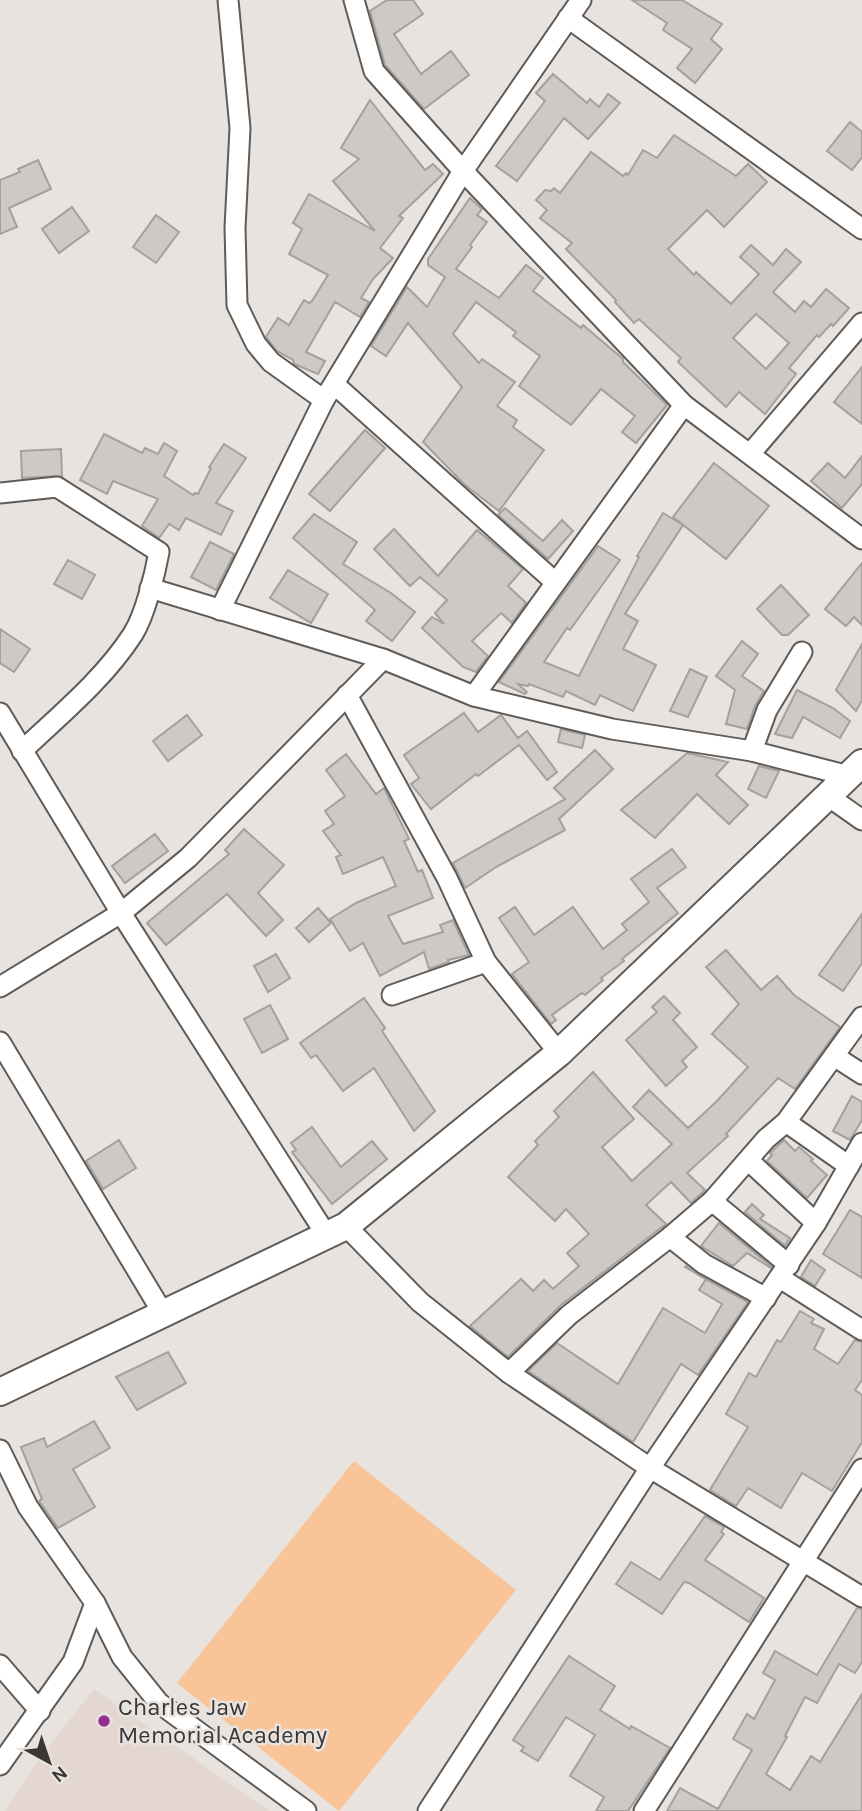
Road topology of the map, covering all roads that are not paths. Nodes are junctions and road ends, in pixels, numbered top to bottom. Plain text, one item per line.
1 (228, 0) edge
2 (354, 0) edge
3 (581, 0) edge
4 (568, 18) junction
5 (463, 171) junction
6 (862, 229) edge
7 (862, 324) edge
8 (329, 392) junction
9 (684, 405) junction
10 (750, 454) junction
11 (0, 494) edge
12 (862, 539) edge
13 (555, 582) junction
14 (150, 588) junction
15 (220, 610) junction
16 (802, 652) dead end
17 (383, 659) junction
18 (347, 695) junction
19 (474, 696) junction
20 (0, 713) edge
21 (22, 751) junction
22 (752, 751) junction
23 (856, 769) edge
24 (828, 796) junction
25 (862, 820) edge
26 (121, 914) junction
27 (486, 962) junction
28 (0, 987) edge
29 (392, 995) dead end
30 (862, 1017) edge
31 (0, 1042) edge
32 (559, 1053) junction
33 (834, 1056) junction
34 (862, 1074) edge
35 (786, 1122) junction
36 (862, 1143) edge
37 (748, 1160) junction
38 (849, 1166) junction
39 (712, 1201) junction
40 (816, 1223) junction
41 (337, 1231) junction
42 (670, 1237) junction
43 (784, 1272) junction
44 (766, 1298) junction
45 (164, 1315) junction
46 (862, 1330) edge
47 (509, 1373) junction
48 (0, 1392) edge
49 (0, 1450) edge
50 (650, 1468) junction
51 (862, 1469) edge
52 (802, 1562) junction
53 (862, 1597) edge
54 (94, 1603) junction
55 (0, 1665) edge
56 (40, 1711) junction
57 (0, 1765) edge
58 (306, 1811) edge
59 (428, 1811) edge
60 (645, 1811) edge

1 - 8 street
2 - 5 street
3 - 4 street
4 - 5 street
4 - 6 street
5 - 8 street
5 - 9 street
7 - 10 street
8 - 13 street
8 - 15 street
9 - 10 street
9 - 13 street
10 - 12 street
11 - 14 street
13 - 19 street
14 - 15 street
14 - 21 street
15 - 17 street
16 - 22 street
17 - 18 street
17 - 19 street
18 - 26 street
18 - 27 street
19 - 22 street
20 - 21 street
21 - 26 street
22 - 23 street
23 - 24 street
24 - 25 street
24 - 32 street
26 - 28 street
26 - 41 street
27 - 29 street
27 - 32 street
30 - 33 street
31 - 45 street
32 - 41 street
33 - 34 street
33 - 35 street
35 - 37 street
35 - 38 street
36 - 38 street
37 - 39 street
37 - 40 street
38 - 40 street
39 - 42 street
39 - 43 street
40 - 43 street
41 - 45 street
41 - 47 street
42 - 44 street
42 - 47 street
43 - 44 street
43 - 46 street
44 - 50 street
45 - 48 street
47 - 50 street
49 - 54 street
50 - 52 street
50 - 59 street
51 - 52 street
52 - 53 street
52 - 60 street
54 - 56 street
54 - 58 street
55 - 56 street
56 - 57 street

